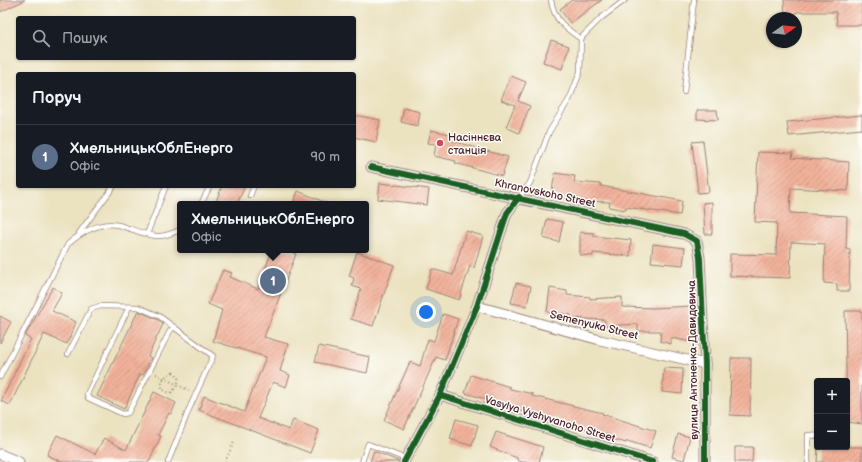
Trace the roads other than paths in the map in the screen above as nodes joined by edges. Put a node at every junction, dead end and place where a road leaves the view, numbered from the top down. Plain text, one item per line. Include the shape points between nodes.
1 (551, 0) edge
2 (625, 0) edge
3 (694, 0) edge
4 (581, 39) junction
5 (684, 92) dead end
6 (371, 167) dead end
7 (113, 188) edge
8 (165, 188) edge
9 (209, 188) edge
10 (253, 188) edge
11 (250, 196) dead end
12 (518, 197) junction
13 (202, 201) edge
14 (177, 231) edge
15 (146, 234) junction
16 (77, 236) junction
17 (700, 258) joint
18 (477, 306) junction
19 (129, 307) junction
20 (174, 327) junction
21 (68, 354) dead end
22 (705, 364) junction
23 (0, 377) edge
24 (440, 395) junction
25 (814, 436) edge
26 (0, 454) edge
27 (405, 460) edge
28 (19, 462) edge
29 (168, 462) edge
30 (362, 462) edge
31 (653, 462) edge
32 (705, 462) edge
33 (808, 462) edge

1 - 4 lane via 554,14 568,30
2 - 4 lane via 601,18
3 - 5 lane
4 - 12 lane via 578,78 570,98 549,132 530,183
6 - 12 street, Khranovskoho Street
7 - 16 lane
8 - 15 lane
9 - 13 lane
10 - 11 lane
12 - 17 street, Khranovskoho Street via 684,234 696,241
12 - 18 street via 507,213
14 - 15 lane via 157,236
15 - 16 lane via 118,225 105,224 88,229
16 - 23 lane via 68,244
17 - 22 street, вулиця Антоненка-Давидовича
18 - 22 street, Semenyuka Street via 600,340
18 - 24 street
19 - 20 lane via 138,307 159,316
19 - 20 lane via 87,394 88,398 123,414 128,413
19 - 21 lane via 100,306 91,310
20 - 29 lane via 213,356
22 - 32 street, вулиця Антоненка-Давидовича
24 - 27 street
24 - 31 street, Vasylya Vyshyvanoho Street
25 - 33 lane via 808,435
26 - 28 street
27 - 30 lane via 368,444

